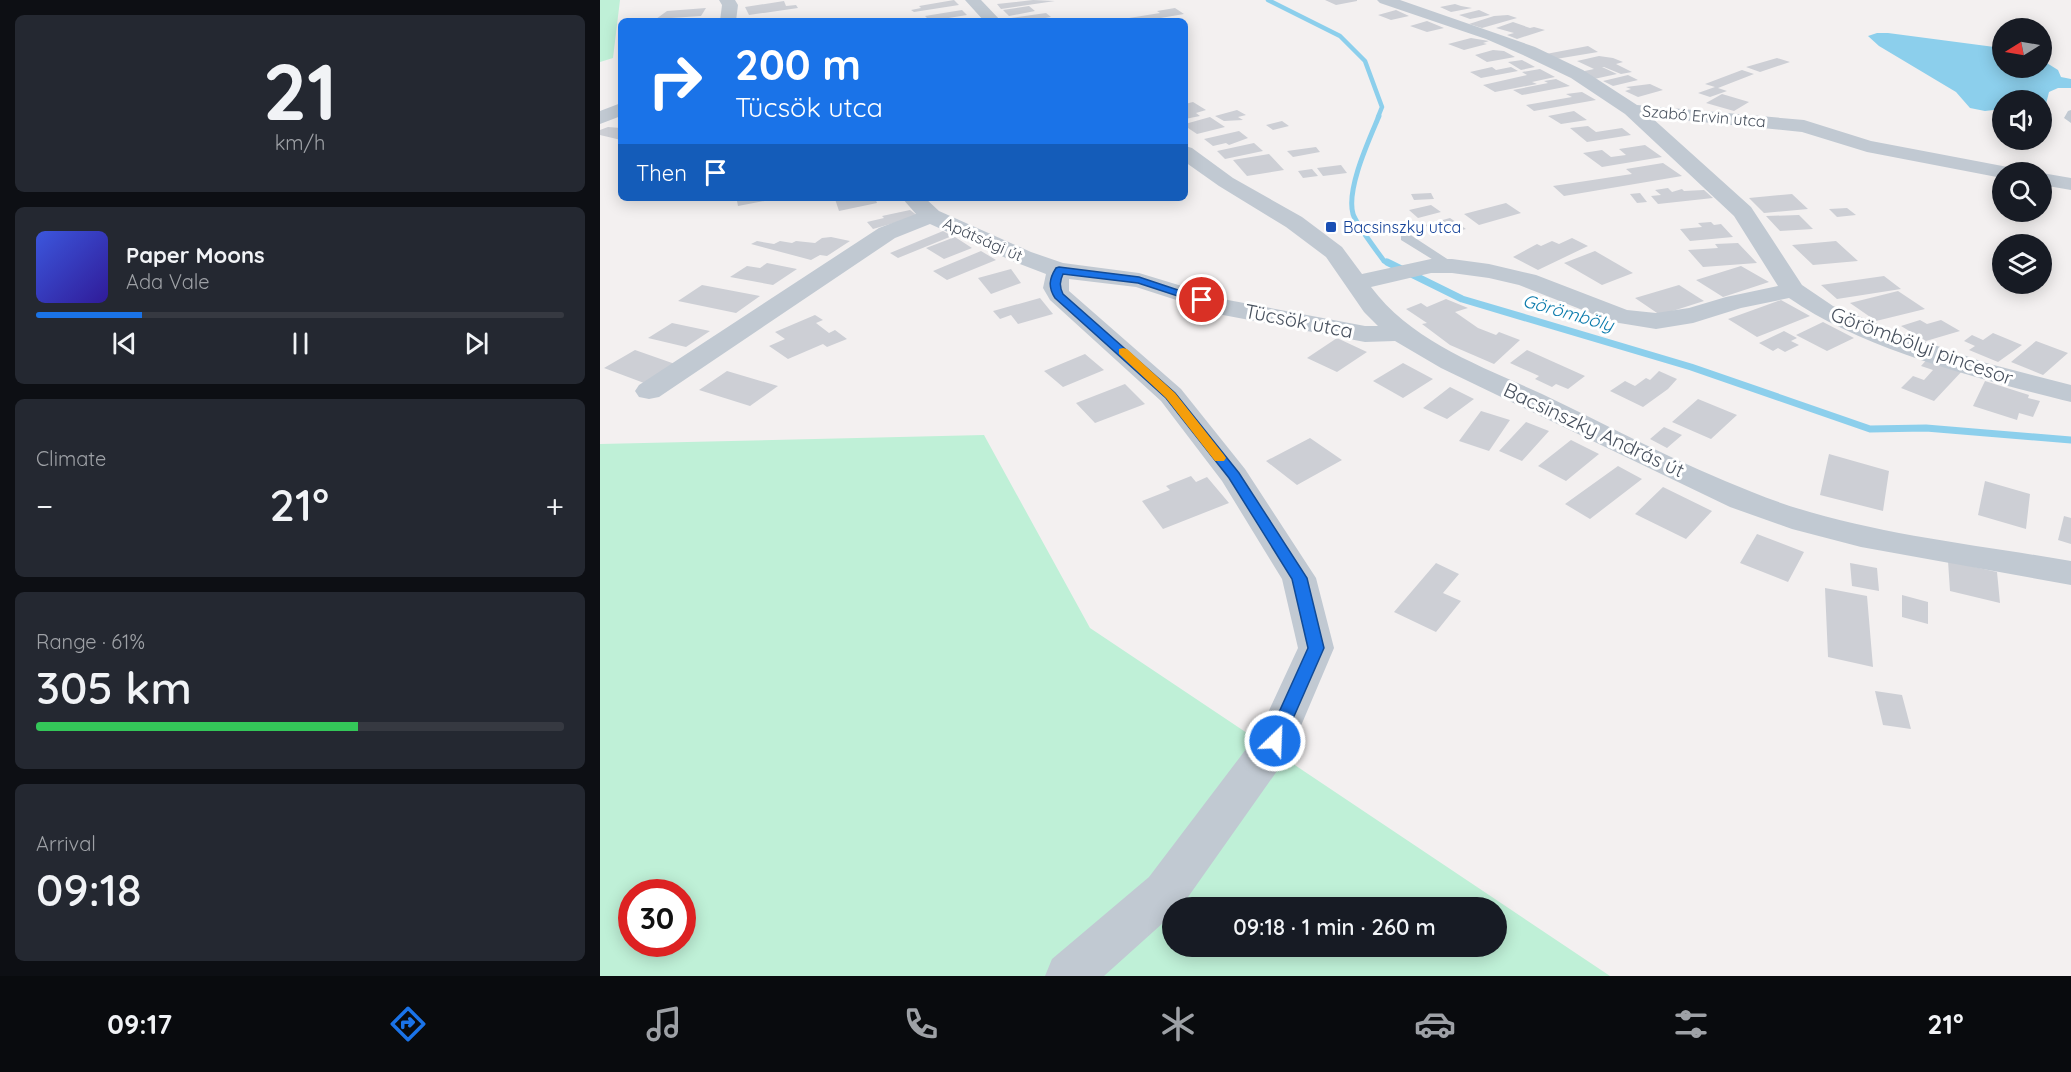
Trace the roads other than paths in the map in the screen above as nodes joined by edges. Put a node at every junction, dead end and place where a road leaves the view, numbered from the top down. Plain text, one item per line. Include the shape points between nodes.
1 (727, 0) edge
2 (974, 0) edge
3 (1385, 0) edge
4 (728, 18) edge
5 (990, 18) edge
6 (618, 110) edge
7 (1632, 110) junction
8 (2071, 113) edge
9 (600, 118) edge
10 (2071, 120) edge
11 (1188, 154) edge
12 (1992, 169) edge
13 (2052, 181) edge
14 (2071, 184) edge
15 (916, 201) edge
16 (931, 216) junction
17 (1405, 237) dead end
18 (1441, 266) junction
19 (1059, 270) junction
20 (1355, 283) junction
21 (1793, 290) junction
22 (1400, 333) junction
23 (649, 391) dead end
24 (2071, 394) edge
25 (2071, 573) edge
26 (1069, 976) edge

1 - 4 street
2 - 5 street
3 - 7 street, Szabó Ervin utca via 1529,51 1577,74
6 - 9 street
7 - 12 street, Szabó Ervin utca via 1804,126 1867,146
7 - 21 street via 1743,212
8 - 10 lane
11 - 20 street, Bacsinszky András út via 1334,252
13 - 14 street
15 - 16 street, Apátsági út
16 - 19 street, Apátsági út
16 - 23 street via 887,232
17 - 18 lane
18 - 20 street
18 - 21 street via 1527,280 1622,316 1656,321
19 - 22 street, Tücsök utca via 1139,280 1223,307 1354,332
19 - 26 street via 1055,288 1059,296 1171,395 1234,476 1299,578 1316,648 1275,741 1165,892
20 - 22 street, Bacsinszky András út
21 - 24 street, Görömbölyi pincesor via 1824,311 1894,340 1976,369
22 - 25 street, Bacsinszky András út via 1451,362 1741,500 1861,536

